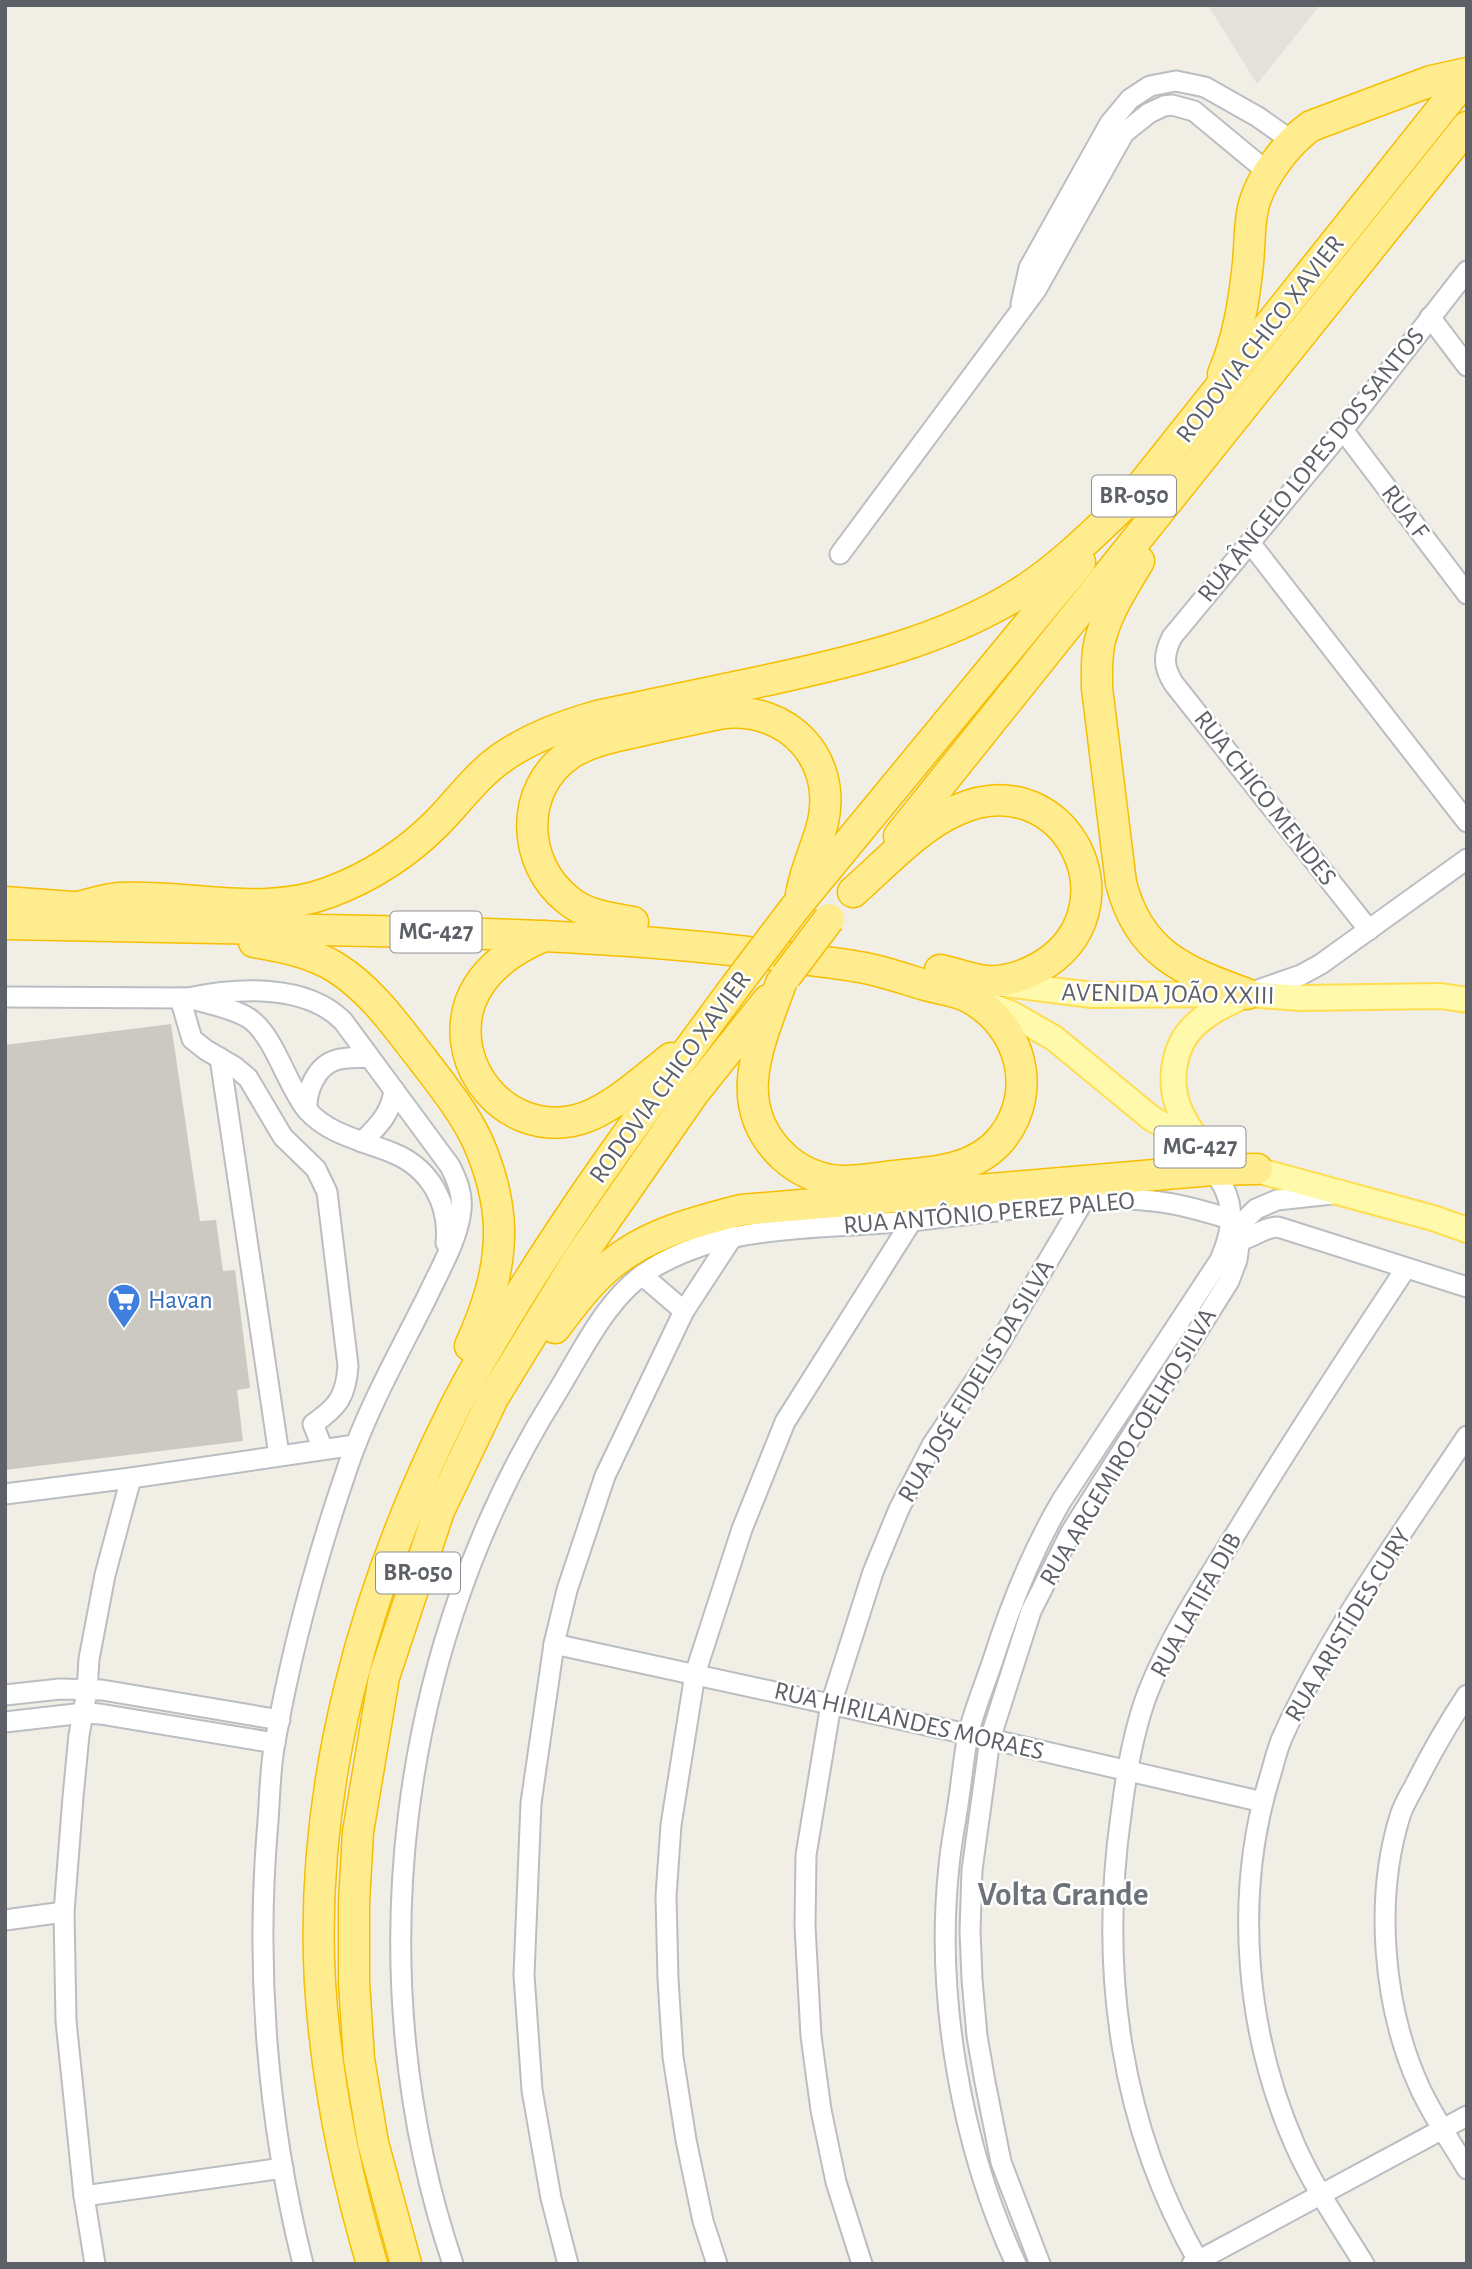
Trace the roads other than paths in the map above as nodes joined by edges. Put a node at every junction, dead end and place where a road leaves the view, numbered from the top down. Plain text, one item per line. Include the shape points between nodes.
1 (1467, 75) edge
2 (1164, 83) junction
3 (1164, 106) junction
4 (1467, 127) edge
5 (1467, 134) edge
6 (1293, 141) junction
7 (1270, 174) junction
8 (1401, 211) junction
9 (1467, 271) edge
10 (1018, 315) junction
11 (1430, 317) junction
12 (1467, 366) edge
13 (1212, 400) junction
14 (1343, 430) junction
15 (1180, 486) junction
16 (1139, 490) junction
17 (1251, 544) junction
18 (840, 554) dead end
19 (1467, 594) edge
20 (1165, 664) joint
21 (1467, 822) edge
22 (1467, 859) edge
23 (853, 892) junction
24 (5, 902) edge
25 (797, 905) junction
26 (78, 907) junction
27 (633, 922) junction
28 (5, 925) edge
29 (175, 926) junction
30 (1369, 930) junction
31 (547, 934) junction
32 (869, 961) junction
33 (784, 980) junction
34 (977, 989) junction
35 (1247, 994) junction
36 (5, 997) edge
37 (184, 998) junction
38 (1467, 1000) edge
39 (698, 1038) junction
40 (369, 1057) junction
41 (220, 1058) junction
42 (394, 1090) junction
43 (307, 1110) junction
44 (362, 1142) junction
45 (1207, 1159) junction
46 (1257, 1170) joint
47 (1337, 1193) junction
48 (1084, 1200) junction
49 (1467, 1212) edge
50 (1433, 1218) junction
51 (911, 1222) junction
52 (1467, 1230) edge
53 (1235, 1231) junction
54 (733, 1236) junction
55 (444, 1262) junction
56 (1406, 1268) junction
57 (642, 1275) junction
58 (1467, 1287) edge
59 (684, 1311) junction
60 (1467, 1436) edge
61 (355, 1445) junction
62 (323, 1449) junction
63 (279, 1455) junction
64 (424, 1471) junction
65 (131, 1479) junction
66 (5, 1494) edge
67 (439, 1511) junction
68 (554, 1644) junction
69 (695, 1674) junction
70 (87, 1691) junction
71 (5, 1695) edge
72 (1467, 1695) edge
73 (831, 1704) junction
74 (84, 1713) junction
75 (280, 1720) junction
76 (5, 1722) edge
77 (968, 1735) junction
78 (990, 1739) junction
79 (275, 1743) junction
80 (1127, 1770) junction
81 (1263, 1802) junction
82 (64, 1912) junction
83 (5, 1920) edge
84 (1467, 2116) edge
85 (1443, 2129) junction
86 (283, 2168) junction
87 (1467, 2169) edge
88 (1321, 2194) junction
89 (84, 2196) junction
90 (1197, 2263) edge
91 (95, 2264) edge
92 (303, 2264) edge
93 (372, 2264) edge
94 (406, 2264) edge
95 (453, 2264) edge
96 (568, 2264) edge
97 (717, 2264) edge
98 (862, 2264) edge
99 (1016, 2264) edge
100 (1040, 2264) edge
101 (1364, 2264) edge

1 - 6 highway via 1431,81 1311,126
1 - 13 highway, RODOVIA CHICO XAVIER / BR-050
2 - 3 street
2 - 6 street via 1205,87
2 - 10 street via 1130,99 1110,123 1029,268
3 - 7 street via 1194,111
3 - 10 street via 1124,133 1053,264
4 - 8 highway, RODOVIA CHICO XAVIER / BR-050
5 - 8 highway
6 - 7 highway
7 - 13 highway via 1254,203 1245,294 1234,347
8 - 15 highway, RODOVIA CHICO XAVIER / BR-050
9 - 11 street, RUA ÂNGELO LOPES DOS SANTOS
10 - 18 street
11 - 12 street
11 - 14 street, RUA ÂNGELO LOPES DOS SANTOS
13 - 16 highway, RODOVIA CHICO XAVIER / BR-050
14 - 17 street, RUA ÂNGELO LOPES DOS SANTOS
14 - 19 street, RUA F
15 - 23 highway, RODOVIA CHICO XAVIER / BR-050
15 - 35 highway via 1100,638 1097,688 1121,883 1134,919 1159,950 1195,975
16 - 25 highway, RODOVIA CHICO XAVIER / BR-050
16 - 26 highway via 1082,544 1019,593 948,630 831,666 597,716 528,743 499,759 410,848 379,869 329,892 280,904 139,898
17 - 20 street, RUA ÂNGELO LOPES DOS SANTOS via 1172,637
17 - 21 street
20 - 30 street, RUA CHICO MENDES via 1174,684
22 - 30 street
23 - 33 highway, RODOVIA CHICO XAVIER / BR-050, bridge
23 - 34 highway via 920,834 957,810 1010,801 1043,811 1069,834 1078,849 1086,878 1084,908 1066,945 1047,963
24 - 26 highway, MG-427
25 - 27 highway via 823,822 826,790 821,770 802,739 789,728 741,711 586,745 547,776 532,817 532,843 545,874 568,901 582,909
25 - 39 highway, RODOVIA CHICO XAVIER / BR-050, bridge
26 - 27 highway, MG-427 via 177,914
27 - 32 highway, MG-427 via 729,932
28 - 29 highway, MG-427
29 - 31 highway, MG-427
29 - 64 highway via 293,949 337,968 380,1005 456,1105 476,1139 495,1199 498,1257 486,1311 454,1381
30 - 35 street via 1301,975
31 - 32 highway, MG-427
31 - 39 highway via 489,972 471,1002 466,1022 466,1043 479,1079 508,1110 549,1123 573,1121 598,1111
32 - 34 highway, MG-427
33 - 34 highway via 756,1056 751,1091 758,1123 790,1163 839,1181 953,1169 986,1154 1008,1130 1021,1098 1020,1062 1008,1031
33 - 67 highway, RODOVIA CHICO XAVIER / BR-050 via 692,1094 579,1258 493,1398
34 - 35 main road, AVENIDA JOÃO XXIII / MG-427 via 1092,995
34 - 45 main road, AVENIDA JOÃO XXIII / MG-427 via 1054,1038
35 - 38 main road, AVENIDA JOÃO XXIII / MG-427
35 - 45 main road, MG-427 via 1197,1023 1176,1054 1176,1097
36 - 37 street
37 - 40 street via 263,992 310,999 334,1012
37 - 41 street via 192,1039
37 - 43 street via 240,1014 256,1025
39 - 64 highway, RODOVIA CHICO XAVIER / BR-050 via 547,1252 486,1352
40 - 42 street
40 - 43 street via 340,1059 324,1066 309,1092
41 - 62 street via 248,1078 283,1137 316,1169 327,1192 348,1366 347,1381 333,1411 313,1424
41 - 63 street
42 - 44 street via 385,1118
42 - 55 street via 457,1180 461,1210
43 - 44 street via 327,1126
44 - 55 street via 405,1158 436,1188 447,1230
45 - 46 highway
45 - 53 street, RUA ARGEMIRO COELHO SILVA via 1226,1192
45 - 67 highway via 741,1210 658,1236 618,1259 583,1291 501,1404
46 - 47 main road, MG-427
47 - 50 main road, MG-427
47 - 53 street, RUA ARGEMIRO COELHO SILVA via 1277,1200 1256,1209
48 - 51 street, RUA ANTÔNIO PEREZ PALEO
48 - 53 street, RUA ANTÔNIO PEREZ PALEO via 1155,1201
48 - 73 street, RUA JOSÉ FIDELIS DA SILVA via 993,1353 932,1444 899,1509 873,1572
49 - 50 main road, MG-427
50 - 52 main road, MG-427
51 - 54 street, RUA ANTÔNIO PEREZ PALEO
51 - 69 street via 785,1422 742,1529
53 - 56 street via 1278,1227
53 - 77 street, RUA ARGEMIRO COELHO SILVA via 1040,1536 1014,1596
53 - 78 street, RUA ARGEMIRO COELHO SILVA via 1237,1260 1229,1281 1071,1532 1031,1611
54 - 57 street, RUA ANTÔNIO PEREZ PALEO via 678,1254
54 - 59 street
55 - 61 street
56 - 58 street
56 - 80 street, RUA LATIFA DIB via 1295,1436 1173,1635 1147,1695
57 - 59 street
57 - 95 street, RUA ANTÔNIO PEREZ PALEO via 605,1315 539,1421 496,1502 449,1621 418,1751 402,1887 406,2053 422,2150
59 - 68 street via 605,1476
60 - 81 street, RUA ARISTÍDES CURY via 1310,1682 1281,1740
61 - 62 street
61 - 75 street via 316,1560
62 - 63 street
63 - 65 street
64 - 93 highway, RODOVIA CHICO XAVIER / BR-050 via 381,1578 356,1665 325,1828 320,1983 342,2144
65 - 66 street
65 - 70 street via 105,1575
67 - 94 highway, RODOVIA CHICO XAVIER / BR-050 via 384,1677 358,1832 354,1902 359,2059 373,2143
68 - 69 street, RUA HIRILANDES MORAES
68 - 96 street via 531,1803 524,1975 532,2090
69 - 73 street, RUA HIRILANDES MORAES
69 - 97 street via 671,1825 666,1896 668,1979 685,2140
70 - 71 street
70 - 74 street
70 - 75 street
72 - 85 street via 1433,1748 1400,1815 1385,1928 1391,2002 1420,2088
73 - 77 street, RUA HIRILANDES MORAES
73 - 98 street, RUA JOSÉ FIDELIS DA SILVA via 806,1855 811,2036 834,2170
74 - 76 street
74 - 79 street
74 - 82 street
75 - 79 street
77 - 78 street, RUA HIRILANDES MORAES
77 - 99 street, RUA ARGEMIRO COELHO SILVA via 949,1867 947,1980 959,2080 972,2137 995,2215
78 - 80 street, RUA HIRILANDES MORAES
78 - 100 street, RUA ARGEMIRO COELHO SILVA via 972,1870 970,1931 977,2036 1001,2162
79 - 86 street via 265,1855 263,1952 271,2084
80 - 81 street, RUA HIRILANDES MORAES
80 - 90 street, RUA LATIFA DIB via 1113,1884 1111,1945 1117,2016 1145,2145
81 - 88 street, RUA ARISTÍDES CURY via 1250,1896 1253,1996 1276,2094 1295,2146
82 - 83 street
82 - 89 street via 66,2021
84 - 85 street
85 - 87 street
85 - 88 street
86 - 89 street
86 - 92 street
88 - 90 street
88 - 101 street, RUA ARISTÍDES CURY
89 - 91 street

